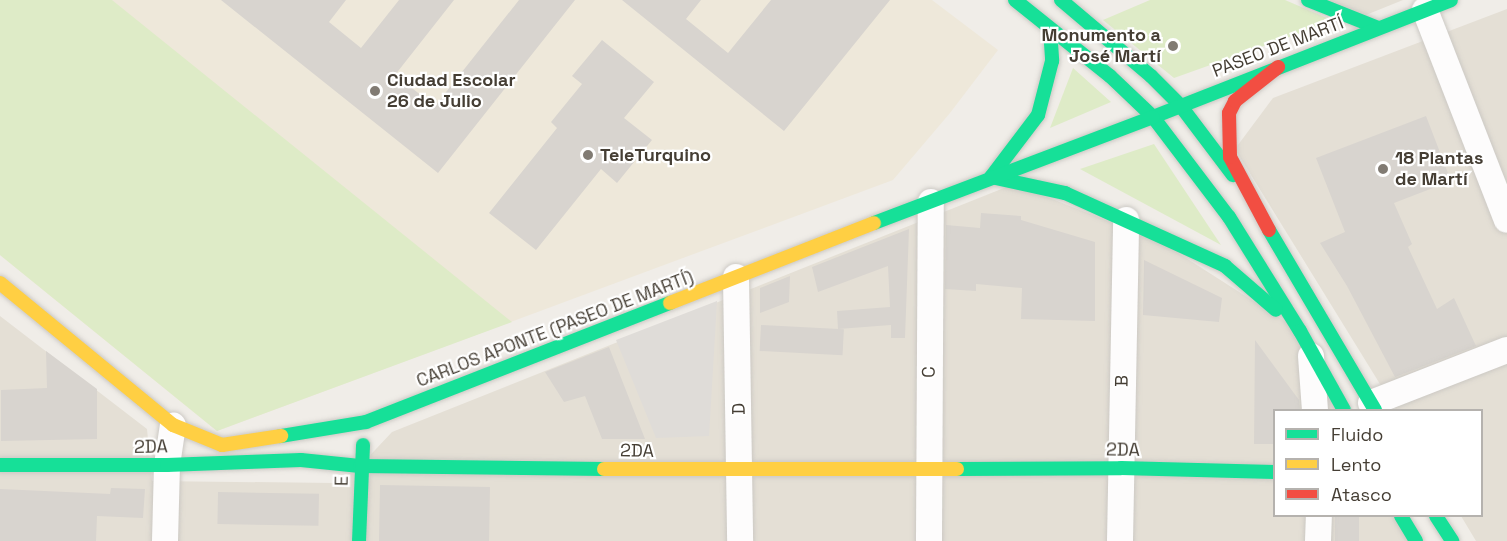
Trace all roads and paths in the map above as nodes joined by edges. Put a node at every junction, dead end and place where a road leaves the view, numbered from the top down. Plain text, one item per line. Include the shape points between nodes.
1 (1015, 0) edge
2 (1061, 0) edge
3 (1308, 0) edge
4 (1451, 0) edge
5 (1090, 4) dead end
6 (1425, 9) junction
7 (1073, 10) junction
8 (1377, 28) junction
9 (1050, 29) junction
10 (1278, 67) junction
11 (1180, 105) junction
12 (1153, 117) junction
13 (990, 177) junction
14 (1247, 193) junction
15 (931, 202) junction
16 (1126, 220) junction
17 (1507, 220) edge
18 (736, 277) junction
19 (0, 283) edge
20 (1305, 340) junction
21 (1507, 350) edge
22 (1373, 407) edge
23 (1315, 409) edge
24 (1343, 409) edge
25 (366, 422) junction
26 (173, 425) junction
27 (301, 460) junction
28 (0, 465) edge
29 (167, 465) junction
30 (360, 466) junction
31 (1121, 468) junction
32 (928, 469) junction
33 (740, 470) junction
34 (1273, 472) edge
35 (1319, 517) edge
36 (1402, 517) edge
37 (1437, 517) edge
38 (165, 541) edge
39 (359, 541) edge
40 (740, 541) edge
41 (929, 541) edge
42 (1120, 541) edge
43 (1318, 541) edge
44 (1416, 541) edge
45 (1452, 541) edge

1 - 9 main road
2 - 7 main road
3 - 8 main road
4 - 6 main road, PASEO DE MARTÍ
5 - 7 main road
6 - 8 main road, PASEO DE MARTÍ
6 - 17 street
7 - 11 main road
8 - 10 main road, PASEO DE MARTÍ
9 - 12 main road via 1110,76
9 - 13 main road via 1052,61 1038,115
10 - 11 main road, PASEO DE MARTÍ
10 - 14 main road via 1235,101 1229,113 1230,157
11 - 12 main road, PASEO DE MARTÍ
11 - 14 main road
12 - 13 main road, CARLOS APONTE (PASEO DE MARTÍ)
12 - 20 main road via 1229,217
13 - 15 main road, CARLOS APONTE (PASEO DE MARTÍ)
13 - 16 main road via 1065,193
14 - 22 main road
15 - 18 main road, CARLOS APONTE (PASEO DE MARTÍ)
15 - 32 street, C
16 - 20 main road via 1225,266
16 - 31 street, B
18 - 25 main road, CARLOS APONTE (PASEO DE MARTÍ)
18 - 33 street, D
19 - 26 main road, CARLOS APONTE (PASEO DE MARTÍ)
20 - 23 street
20 - 24 main road
21 - 22 street
25 - 26 main road, CARLOS APONTE (PASEO DE MARTÍ) via 222,445
25 - 27 main road
25 - 30 main road, E
26 - 29 street
27 - 29 main road, 2DA
27 - 30 main road, 2DA
28 - 29 main road, 2DA
29 - 38 street
30 - 33 main road, 2DA
30 - 39 main road, E
31 - 32 main road, 2DA
31 - 34 main road, 2DA
31 - 42 street, B
32 - 33 main road, 2DA
32 - 41 street, C
33 - 40 street, D
35 - 43 street
36 - 44 main road
37 - 45 main road

